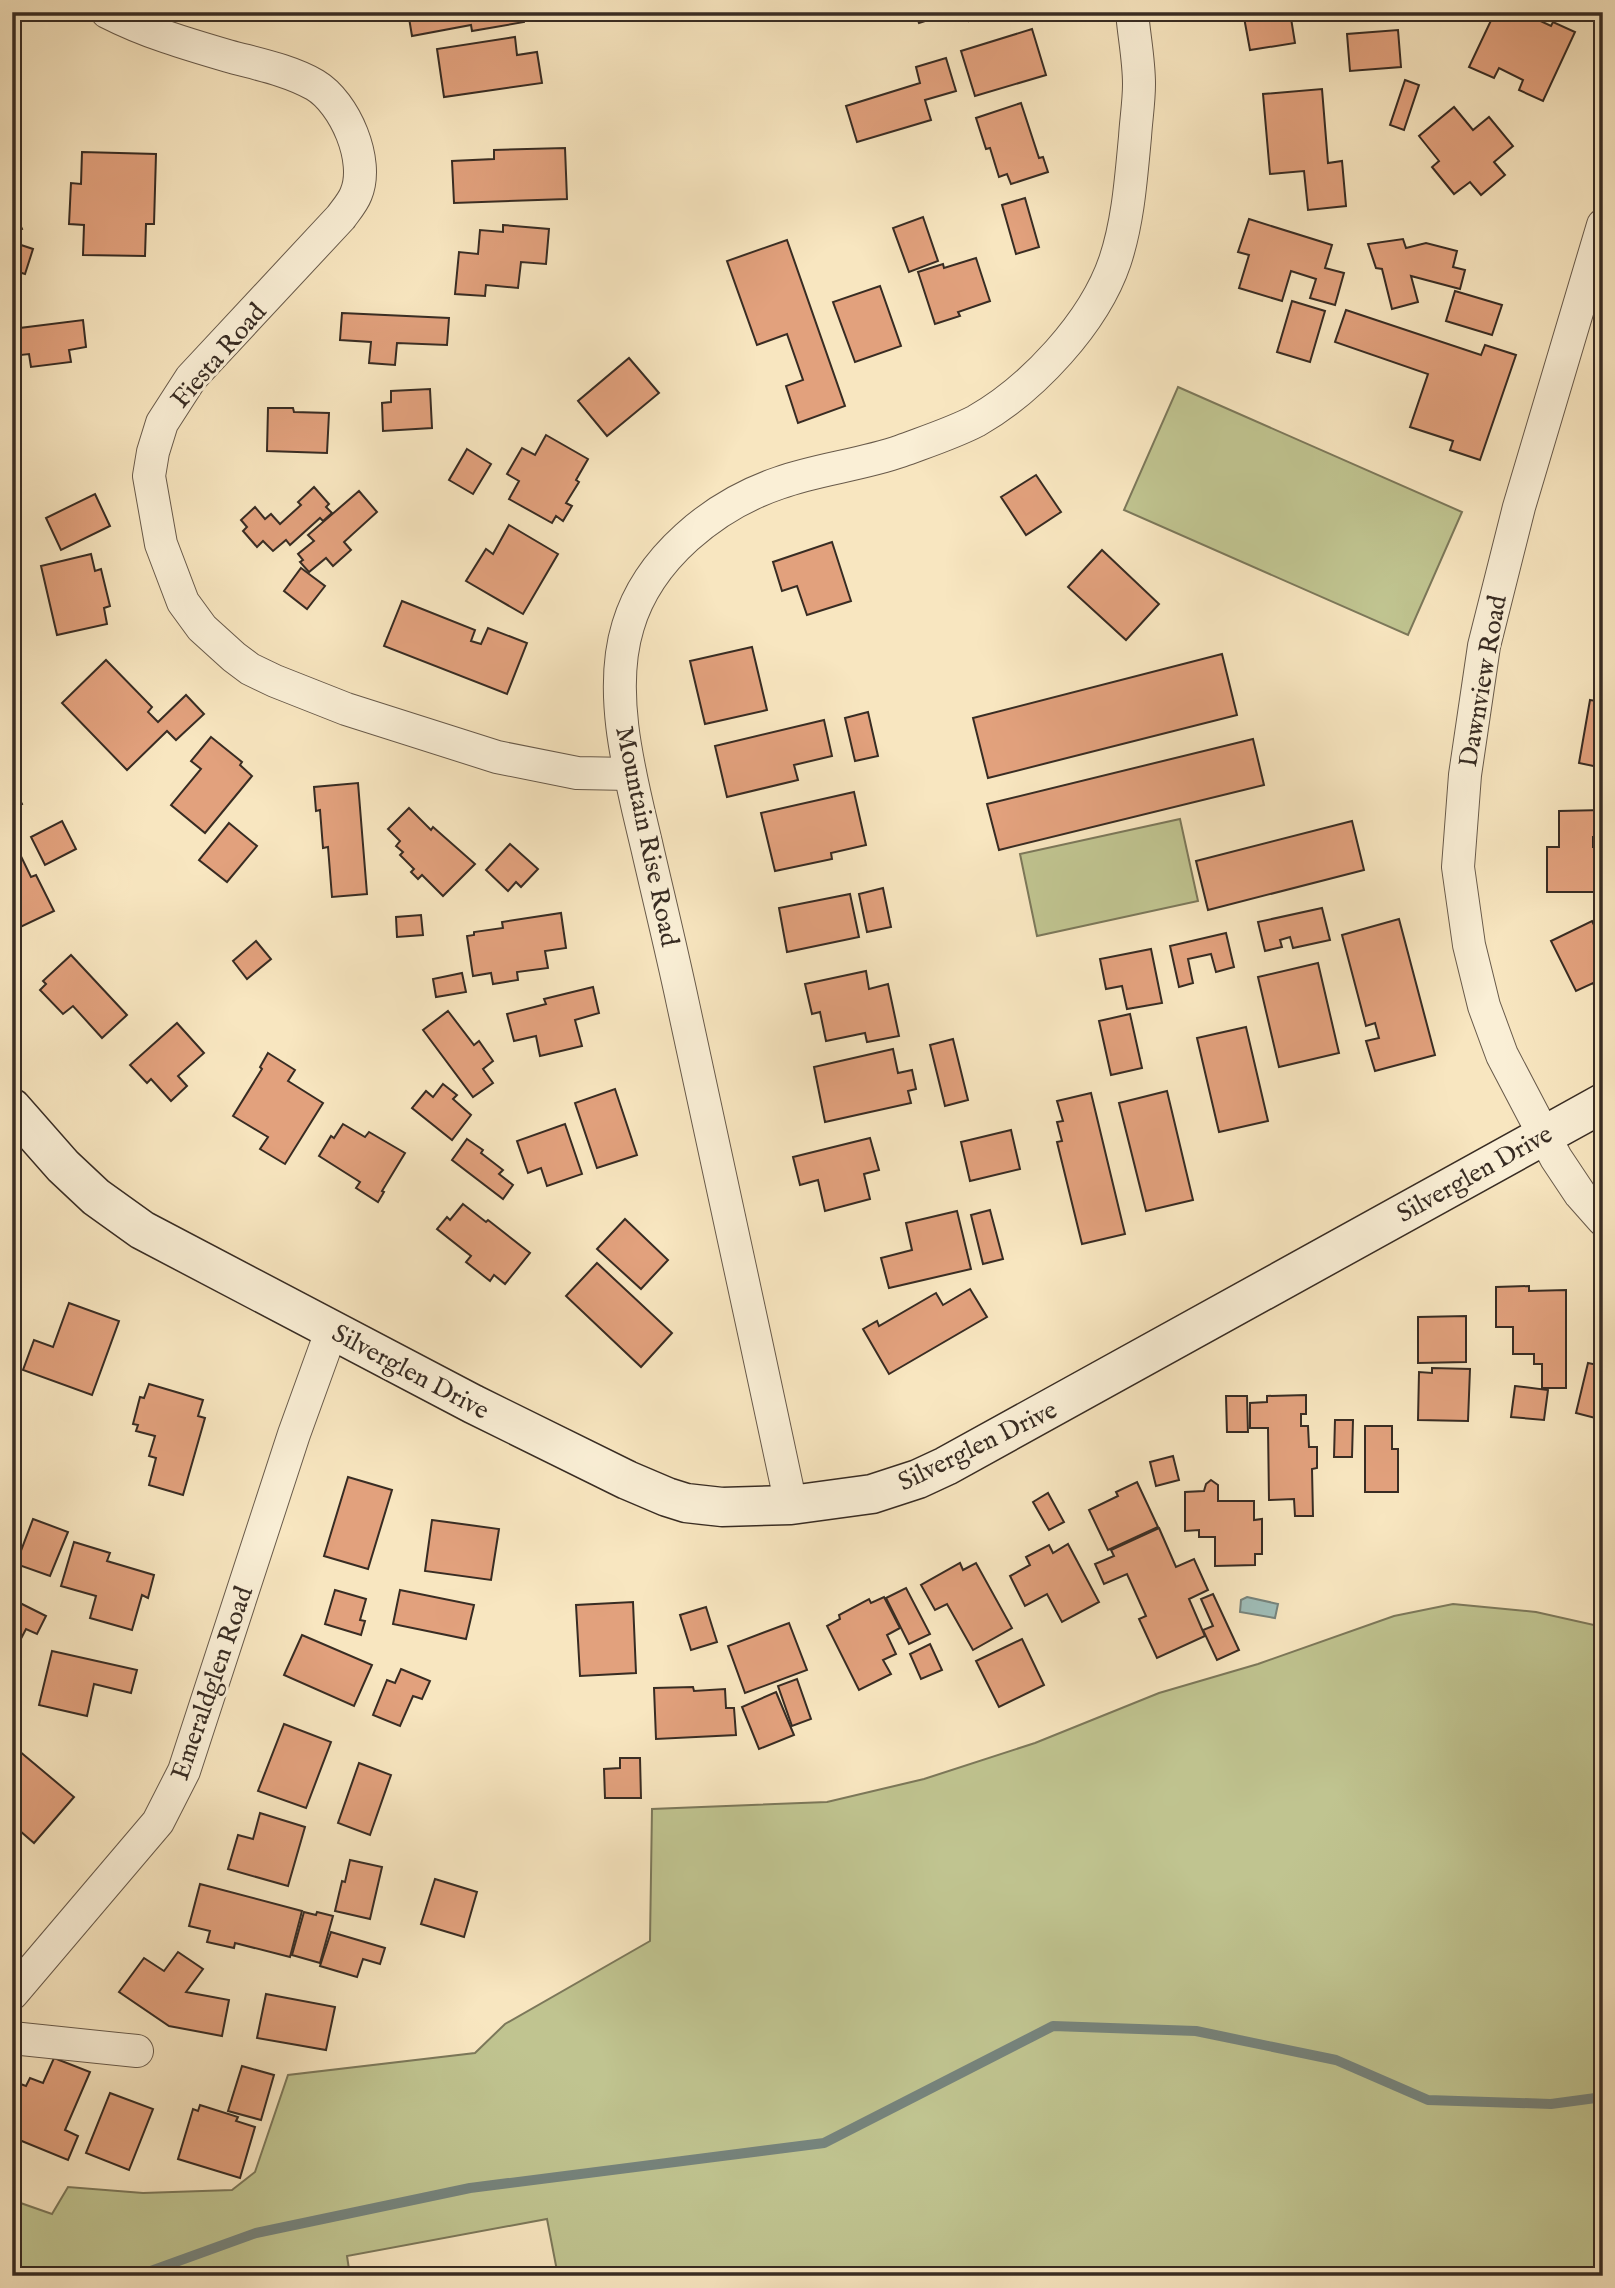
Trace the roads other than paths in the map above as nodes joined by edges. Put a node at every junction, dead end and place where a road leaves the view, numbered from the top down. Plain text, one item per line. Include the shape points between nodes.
1 (107, 12) edge
2 (1132, 12) edge
3 (1603, 225) edge
4 (629, 774) junction
5 (1603, 1103) edge
6 (12, 1108) edge
7 (1542, 1135) junction
8 (1603, 1220) edge
9 (332, 1329) junction
10 (791, 1505) junction
11 (12, 1994) edge
12 (12, 2038) edge
13 (137, 2051) dead end

1 - 4 street, Fiesta Road via 136,28 277,69 317,86 346,121 359,149 356,194 341,217 191,378 162,423 149,477 161,544 183,601 202,628 250,669 346,709 497,757 577,773
2 - 4 street, Mountain Rise Road via 1139,82 1130,186 1115,262 1090,312 1030,382 975,421 897,452 780,482 744,497 721,509 673,550 635,604 626,629 620,662
3 - 7 street, Dawnview Road via 1519,507 1484,646 1465,775 1458,867 1469,945 1484,1006 1502,1055
4 - 10 street, Mountain Rise Road
5 - 7 street, Silverglen Drive
6 - 9 street, Silverglen Drive via 96,1197 142,1230
7 - 8 street, Dawnview Road via 1580,1194
7 - 10 street, Silverglen Drive via 946,1466 872,1494
9 - 10 street, Silverglen Drive via 473,1404 667,1497 722,1507
9 - 11 street, Emeraldglen Road via 184,1771 158,1822
12 - 13 street

